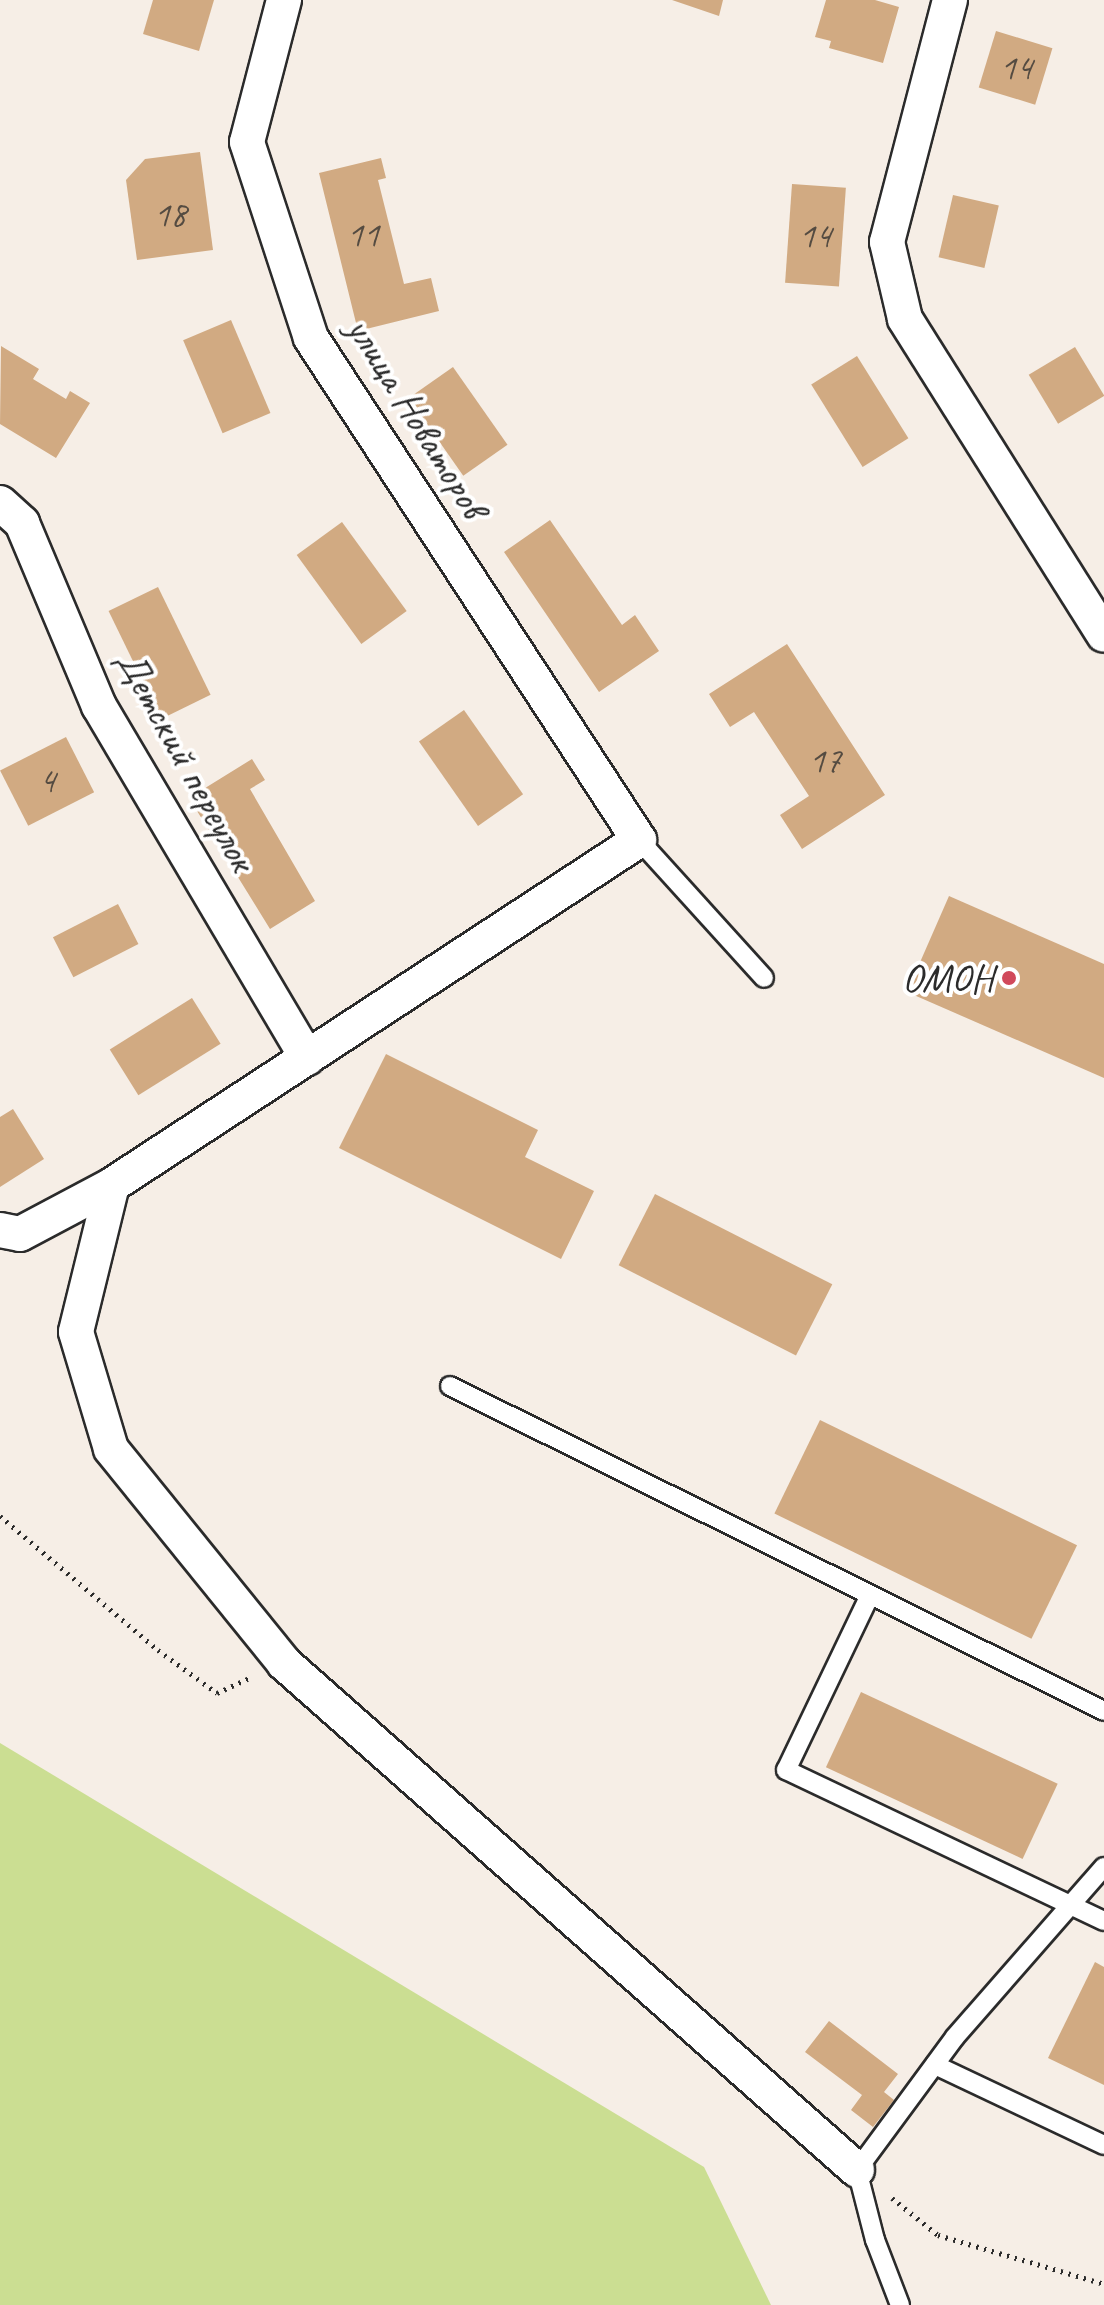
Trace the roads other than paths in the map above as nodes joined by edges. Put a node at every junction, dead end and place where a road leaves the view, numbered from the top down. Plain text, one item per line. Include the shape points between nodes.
1 (284, 0) edge
2 (950, 0) edge
3 (0, 503) edge
4 (1104, 635) edge
5 (639, 840) junction
6 (764, 978) dead end
7 (307, 1058) junction
8 (112, 1185) junction
9 (0, 1230) edge
10 (450, 1386) dead end
11 (870, 1595) junction
12 (1104, 1711) edge
13 (1104, 1867) edge
14 (1069, 1905) junction
15 (1104, 1921) edge
16 (935, 2065) junction
17 (1104, 2145) edge
18 (857, 2170) junction
19 (900, 2305) edge

1 - 5 street, улица Новаторов via 247,142 311,338
2 - 4 street via 887,242 890,258 905,319
3 - 7 street, Детский переулок via 22,523 99,706
5 - 6 lane
5 - 7 street
7 - 8 street
8 - 9 street via 20,1234
8 - 18 street via 76,1332 111,1449 284,1663
10 - 11 lane
11 - 12 lane
11 - 14 lane via 786,1770
13 - 14 lane
14 - 15 lane
14 - 16 lane
16 - 17 lane
16 - 18 lane
18 - 19 lane via 875,2240

